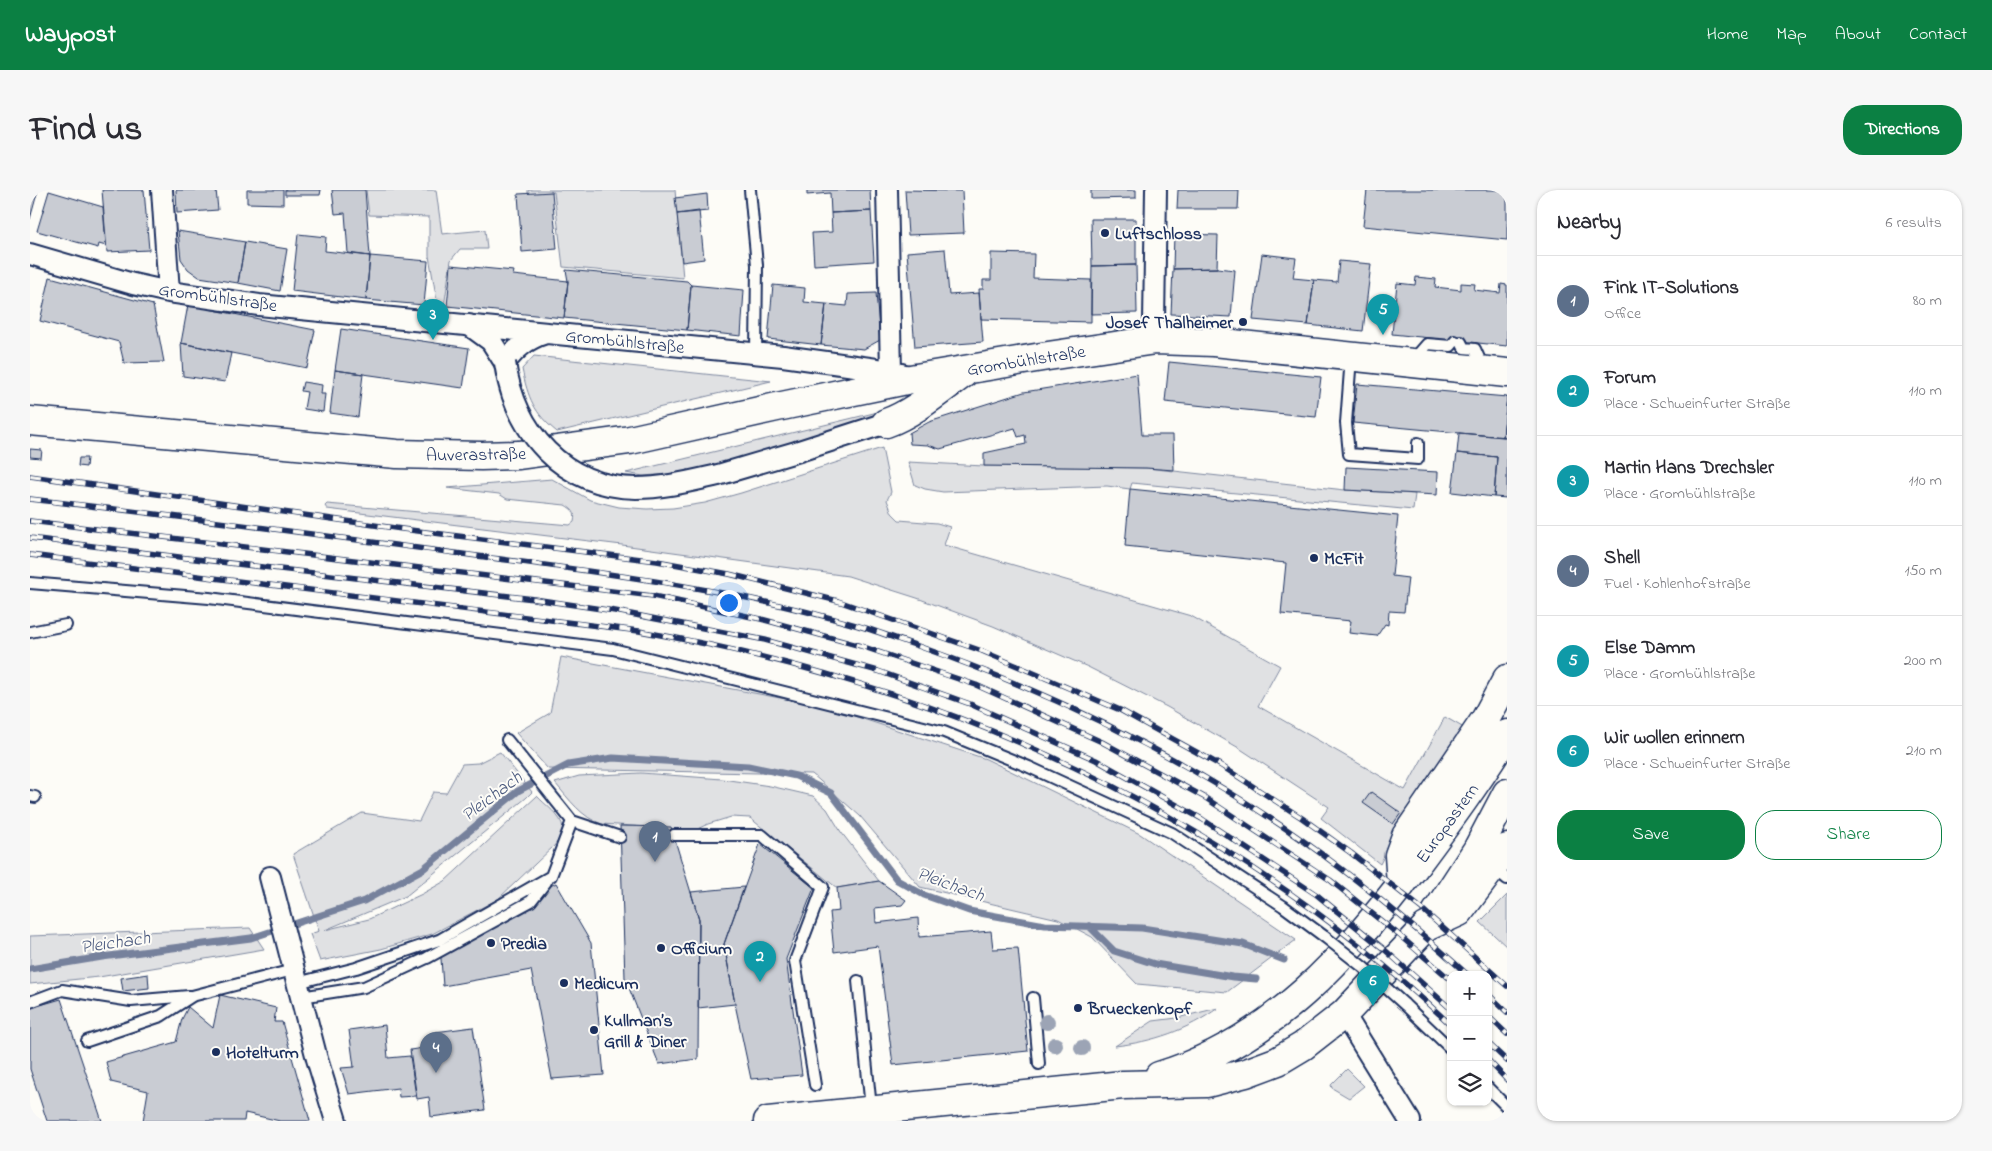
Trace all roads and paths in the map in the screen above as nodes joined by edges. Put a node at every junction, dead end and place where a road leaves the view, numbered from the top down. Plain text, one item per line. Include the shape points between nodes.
1 (162, 190) edge
2 (750, 190) edge
3 (887, 190) edge
4 (1156, 190) edge
5 (30, 254) edge
6 (169, 292) junction
7 (469, 325) junction
8 (547, 333) junction
9 (1155, 340) junction
10 (756, 354) junction
11 (1351, 356) junction
12 (1410, 362) junction
13 (505, 364) junction
14 (972, 368) junction
15 (1496, 372) edge
16 (904, 375) junction
17 (30, 421) edge
18 (886, 423) joint
19 (1418, 443) dead end
20 (30, 582) edge
21 (66, 625) dead end
22 (30, 632) edge
23 (1507, 679) edge
24 (1507, 734) edge
25 (507, 740) dead end
26 (1507, 793) edge
27 (572, 821) junction
28 (674, 836) dead end
29 (620, 837) dead end
30 (1496, 861) edge
31 (551, 876) junction
32 (270, 877) dead end
33 (1401, 885) junction
34 (858, 981) dead end
35 (297, 983) junction
36 (192, 996) junction
37 (1033, 998) dead end
38 (30, 1002) edge
39 (1344, 1014) junction
40 (87, 1042) dead end
41 (1447, 1045) edge
42 (1039, 1064) dead end
43 (1123, 1085) junction
44 (815, 1086) dead end
45 (1492, 1092) edge
46 (1507, 1107) edge
47 (871, 1109) junction
48 (336, 1121) edge
49 (768, 1121) edge
50 (1410, 1121) edge

1 - 6 street
2 - 10 lane via 757,265
3 - 16 street
4 - 9 street
5 - 6 street, Grombühlstraße
6 - 7 street, Grombühlstraße via 259,305
7 - 8 street, Grombühlstraße
7 - 13 street via 490,341
8 - 10 street, Grombühlstraße
8 - 13 street, Grombühlstraße via 534,337 512,352
9 - 11 main road, Grombühlstraße via 1214,342
9 - 14 main road, Grombühlstraße
10 - 16 street, Grombühlstraße
11 - 12 main road, Grombühlstraße
11 - 19 lane via 1346,423 1349,454 1418,459
12 - 15 main road, Grombühlstraße
12 - 15 lane via 1427,344 1451,346 1458,341 1464,348 1475,349
13 - 18 street, bridge via 522,420 547,451 578,474 615,486 654,487 718,475
14 - 16 main road, Grombühlstraße
14 - 18 main road
16 - 17 main road, Auverastraße via 630,440 519,455 397,454
20 - 41 lane, bridge via 209,598 613,649 944,732 1172,833 1325,937 1363,967
21 - 22 lane
23 - 33 main road via 1485,720 1406,836 1399,854
24 - 33 main road, Europastern via 1453,816
25 - 27 lane
26 - 30 main road, Europastern
27 - 29 lane
27 - 31 lane
28 - 44 lane via 762,834 823,887 796,961
30 - 39 main road, Europastern via 1448,897 1426,927
31 - 35 lane via 439,940 356,968
31 - 35 lane via 531,901 427,958 364,987
32 - 35 street
33 - 43 main road, Europastern via 1361,934 1311,986 1260,1028 1206,1059
34 - 47 lane
35 - 36 lane
35 - 48 street
36 - 38 lane via 131,1002 62,990
36 - 40 lane via 161,1016
37 - 42 lane
39 - 43 main road, Europastern via 1303,1046 1246,1074 1207,1083
39 - 50 street
43 - 47 main road
45 - 46 lane
47 - 49 main road

